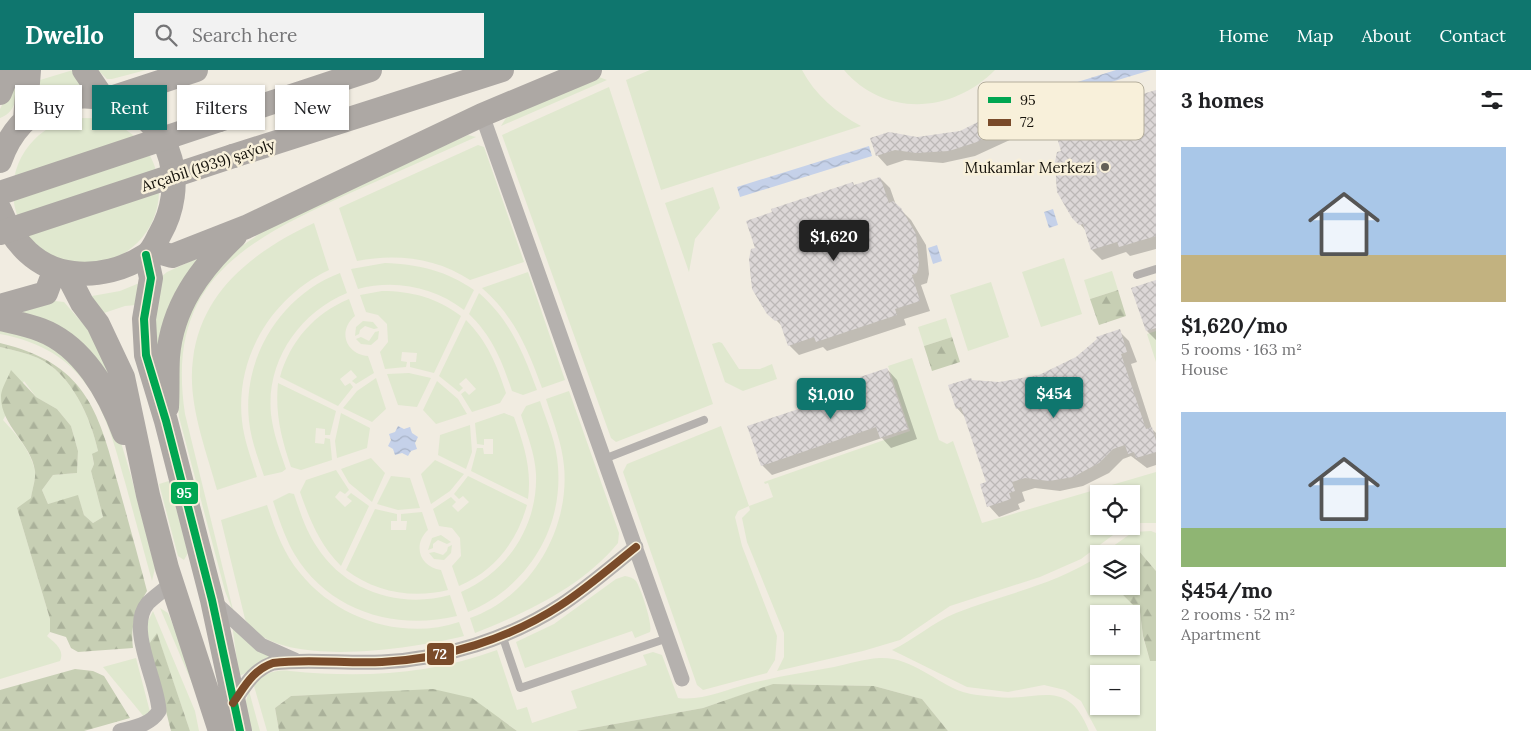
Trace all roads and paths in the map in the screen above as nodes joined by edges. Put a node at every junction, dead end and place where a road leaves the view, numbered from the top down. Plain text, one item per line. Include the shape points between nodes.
1 (9, 70) edge
2 (30, 70) edge
3 (84, 70) edge
4 (196, 70) edge
5 (370, 70) edge
6 (502, 70) edge
7 (590, 70) edge
8 (96, 85) edge
9 (148, 85) edge
10 (0, 93) edge
11 (92, 98) edge
12 (482, 115) junction
13 (14, 127) edge
14 (155, 130) edge
15 (0, 161) edge
16 (0, 193) edge
17 (0, 210) edge
18 (246, 227) junction
19 (0, 233) edge
20 (148, 253) junction
21 (1156, 269) edge
22 (60, 271) junction
23 (1137, 275) dead end
24 (0, 306) edge
25 (0, 318) edge
26 (704, 420) dead end
27 (166, 421) junction
28 (604, 459) junction
29 (148, 495) junction
30 (636, 547) junction
31 (172, 583) junction
32 (212, 600) junction
33 (502, 635) junction
34 (668, 638) junction
35 (298, 661) junction
36 (682, 679) dead end
37 (233, 703) junction
38 (120, 731) edge
39 (220, 731) edge
40 (240, 731) edge

1 - 10 main road
2 - 13 main road
3 - 8 main road
4 - 9 main road
5 - 16 main road, bridge
6 - 19 main road, Arçabil (1939) şaýoly, bridge
7 - 12 main road
11 - 13 main road via 70,97 46,105
12 - 18 main road
12 - 28 street
13 - 15 main road
14 - 20 main road via 171,156 174,200 168,221
17 - 22 main road via 7,228 20,246 36,259
18 - 20 main road via 172,256
18 - 27 main road via 214,256 197,276 185,298 171,338
20 - 22 main road via 108,271 88,274
20 - 27 main road via 151,278 144,319 146,355
21 - 23 lane
22 - 24 main road via 46,293
22 - 29 main road via 98,324 123,377
25 - 29 main road via 42,331 62,342 95,376 115,409
26 - 28 lane
27 - 32 main road
28 - 30 street
29 - 31 main road
30 - 33 street via 560,606
30 - 34 street
31 - 38 street via 147,604 140,623 140,637 158,711 154,719
31 - 39 main road
32 - 35 street via 261,645
32 - 37 main road
33 - 34 lane via 520,688
33 - 35 street via 419,659 340,663
34 - 36 street
35 - 37 street via 262,667 252,674
37 - 40 main road

